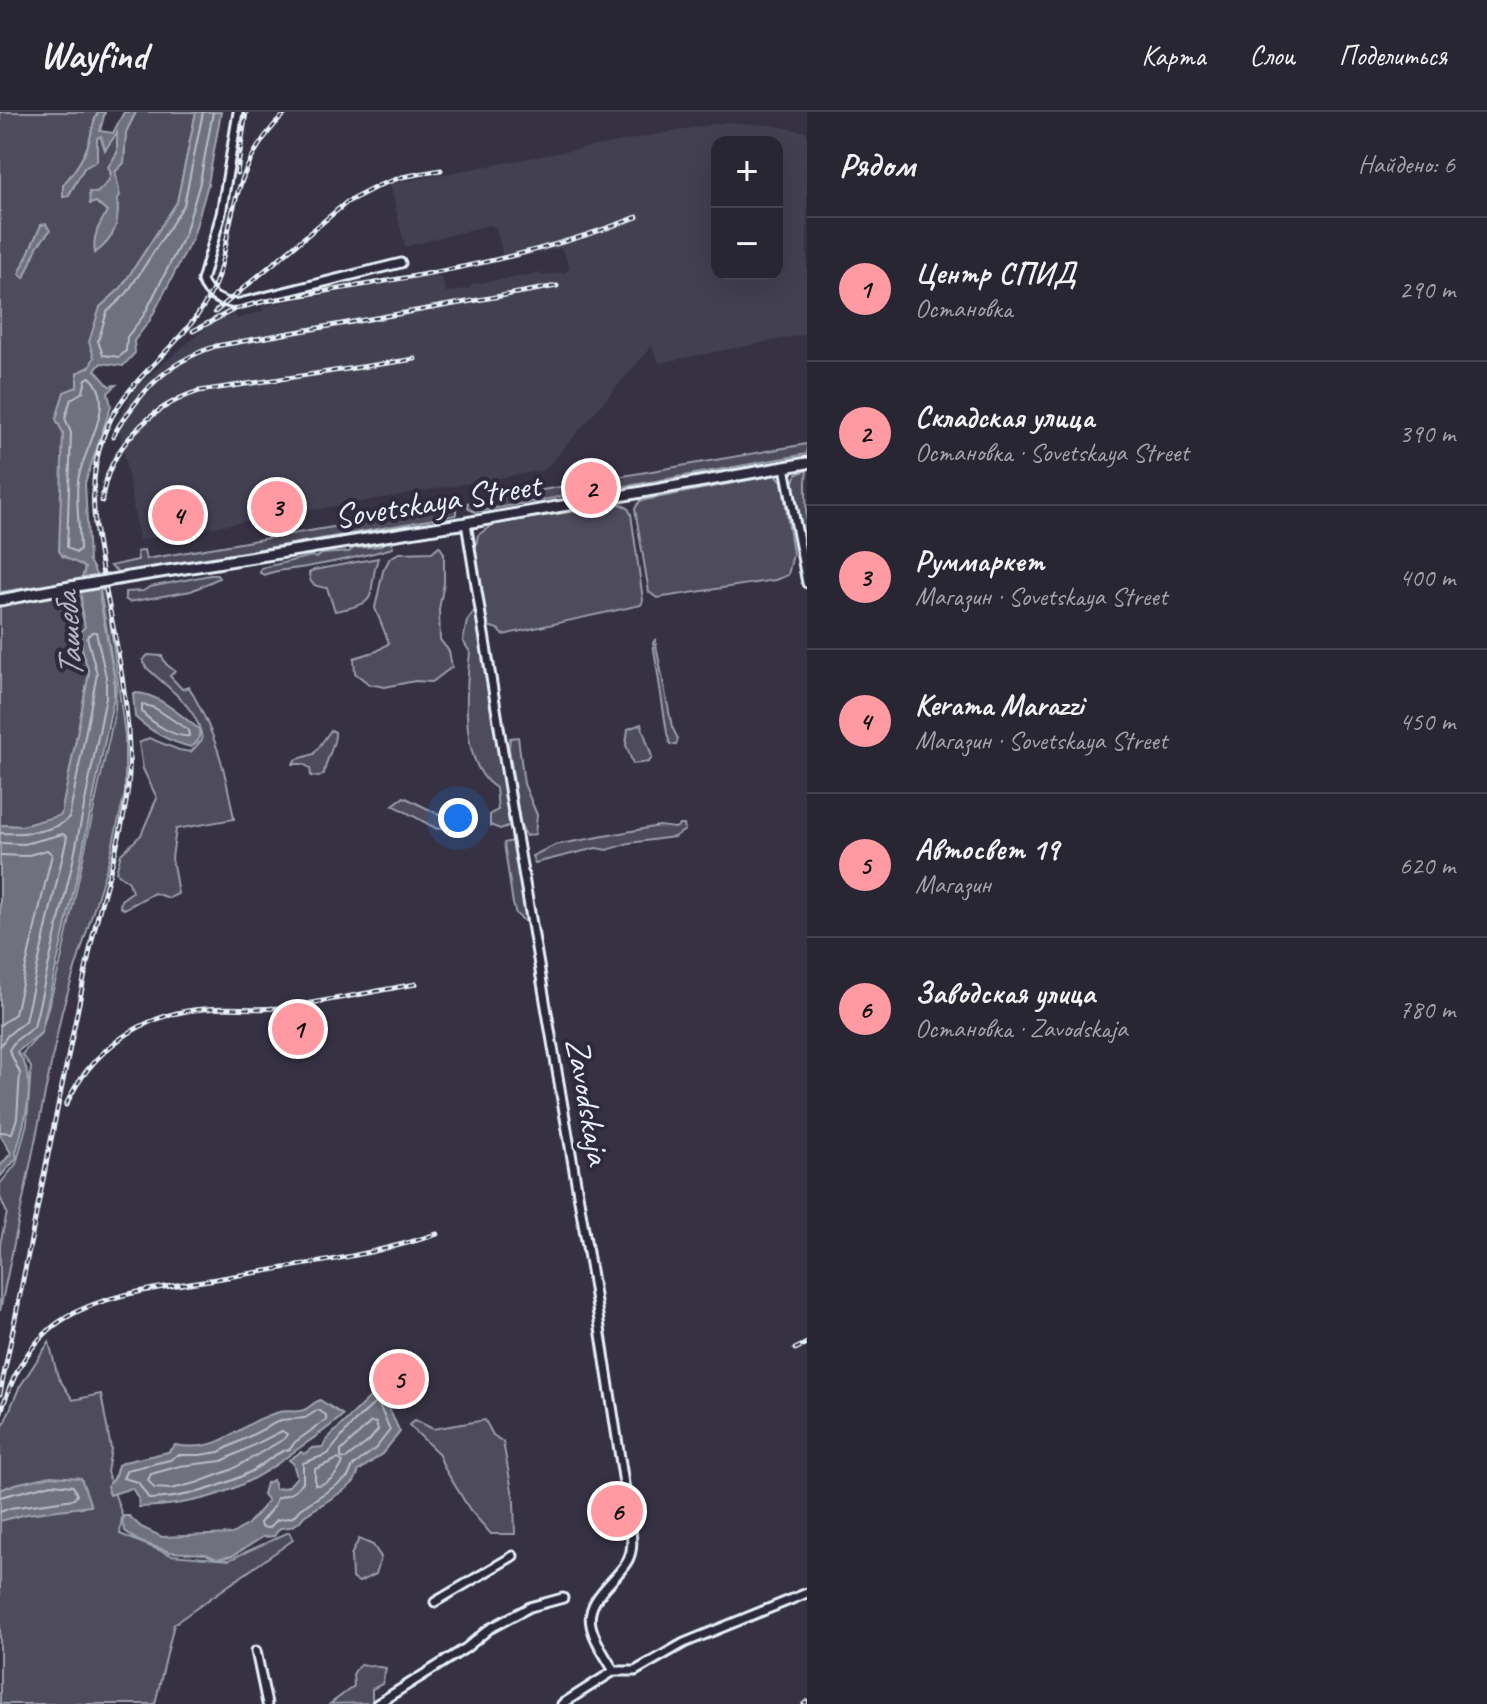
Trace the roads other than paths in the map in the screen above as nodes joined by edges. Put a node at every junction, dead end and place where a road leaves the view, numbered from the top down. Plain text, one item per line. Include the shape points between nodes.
1 (238, 112) edge
2 (401, 263) dead end
3 (807, 463) edge
4 (785, 467) junction
5 (466, 523) junction
6 (807, 583) edge
7 (0, 600) edge
8 (513, 1556) dead end
9 (807, 1593) edge
10 (563, 1598) dead end
11 (435, 1602) dead end
12 (256, 1651) dead end
13 (614, 1671) junction
14 (576, 1694) junction
15 (267, 1704) edge
16 (377, 1704) edge
17 (562, 1704) edge
18 (578, 1704) edge

1 - 2 street via 221,214 202,281 210,295 236,304
3 - 4 main road, Sovetskaya Street
4 - 5 main road, Sovetskaya Street
4 - 6 street
5 - 7 main road, Sovetskaya Street, bridge
5 - 13 street, Zavodskaja via 633,1543 627,1563 594,1603 590,1616
8 - 11 street
9 - 13 street via 684,1643 635,1671
10 - 16 street via 530,1607 489,1629
12 - 15 street
13 - 14 street
14 - 17 street
14 - 18 street

